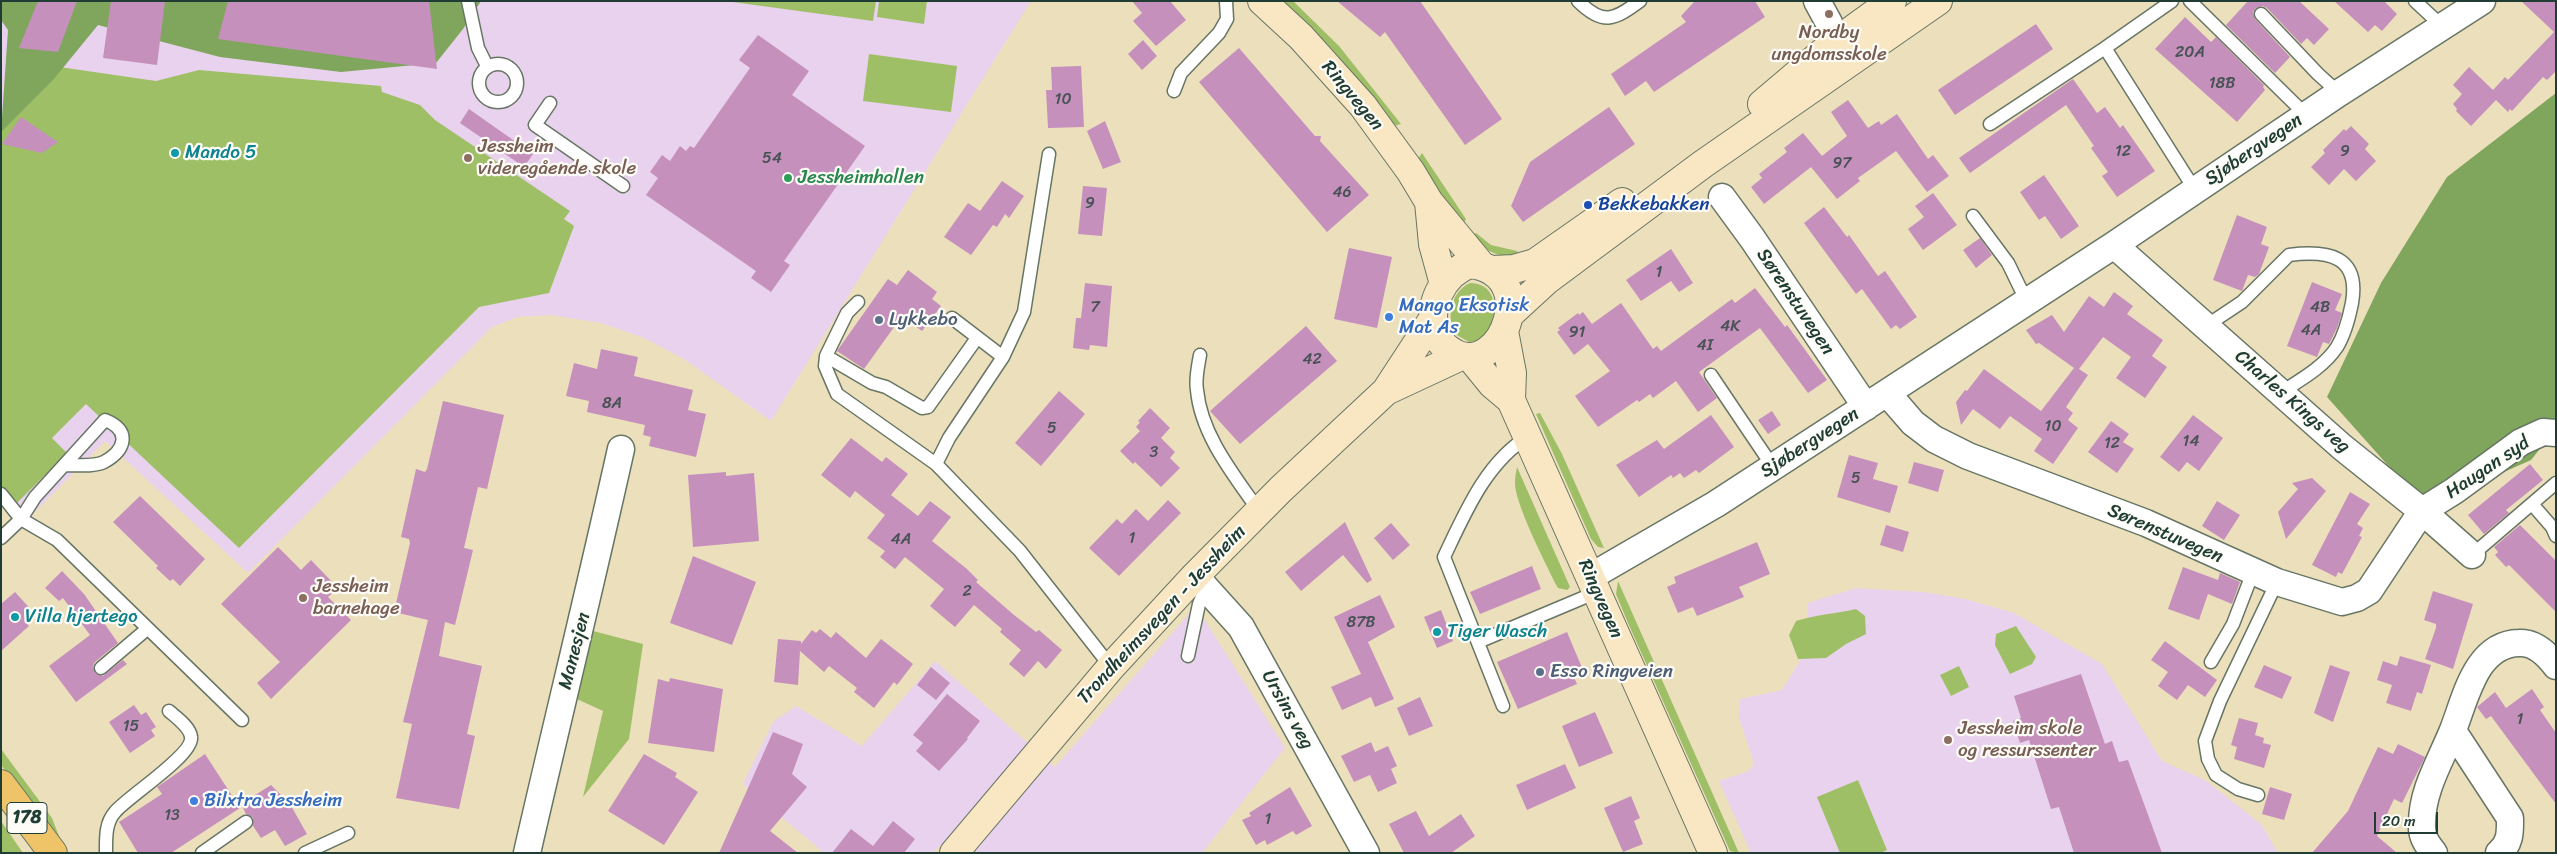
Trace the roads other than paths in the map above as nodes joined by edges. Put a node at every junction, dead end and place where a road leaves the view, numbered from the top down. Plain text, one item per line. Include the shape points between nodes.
1 (468, 1) edge
2 (1226, 1) edge
3 (1262, 1) edge
4 (1578, 1) edge
5 (1640, 1) edge
6 (1817, 1) edge
7 (1892, 1) edge
8 (1938, 1) edge
9 (2172, 1) edge
10 (2190, 1) edge
11 (2415, 1) edge
12 (2482, 1) edge
13 (2261, 14) dead end
14 (2443, 27) junction
15 (1834, 43) junction
16 (2105, 48) junction
17 (487, 66) dead end
18 (1174, 90) dead end
19 (2339, 92) junction
20 (550, 103) dead end
21 (2306, 115) junction
22 (1990, 124) dead end
23 (1049, 154) dead end
24 (623, 186) dead end
25 (2195, 190) junction
26 (1722, 197) dead end
27 (1429, 202) junction
28 (1973, 216) dead end
29 (2114, 245) junction
30 (1487, 268) junction
31 (1444, 284) junction
32 (858, 302) dead end
33 (2027, 302) junction
34 (952, 318) dead end
35 (1433, 319) junction
36 (1507, 323) junction
37 (2206, 326) junction
38 (977, 338) junction
39 (826, 356) junction
40 (1200, 356) dead end
41 (1466, 356) junction
42 (1003, 357) junction
43 (1711, 375) dead end
44 (1386, 391) junction
45 (1887, 393) junction
46 (2280, 393) junction
47 (1512, 400) junction
48 (1866, 407) junction
49 (2556, 433) edge
50 (1528, 436) junction
51 (620, 449) dead end
52 (936, 464) junction
53 (65, 465) junction
54 (1773, 467) junction
55 (2556, 483) edge
56 (1, 494) edge
57 (2532, 504) junction
58 (1259, 511) junction
59 (2422, 511) junction
60 (21, 519) junction
61 (2556, 536) edge
62 (1, 538) edge
63 (2472, 555) joint
64 (2253, 572) junction
65 (1200, 581) junction
66 (2277, 582) junction
67 (1593, 585) junction
68 (147, 629) junction
69 (1478, 642) junction
70 (1188, 656) dead end
71 (2552, 660) edge
72 (2212, 662) dead end
73 (1111, 667) junction
74 (101, 668) dead end
75 (1502, 706) dead end
76 (169, 711) dead end
77 (242, 720) dead end
78 (2453, 731) junction
79 (1, 784) edge
80 (2258, 795) dead end
81 (246, 822) dead end
82 (348, 833) dead end
83 (53, 853) edge
84 (106, 853) edge
85 (202, 853) edge
86 (305, 853) edge
87 (527, 853) edge
88 (954, 853) edge
89 (1366, 853) edge
90 (1713, 853) edge
91 (2434, 853) edge
92 (2499, 853) edge

1 - 17 lane via 478,48
2 - 18 lane via 1227,19 1223,26 1180,73
3 - 27 main road, Ringvegen via 1301,37 1357,99 1400,156
4 - 5 lane via 1601,18 1611,19
6 - 15 street
7 - 15 main road
8 - 36 main road via 1702,164 1547,280
9 - 16 lane
10 - 21 lane
11 - 14 lane
12 - 14 street, Sjøbergvegen
13 - 19 lane
14 - 19 street, Sjøbergvegen
15 - 30 main road via 1774,95 1536,263 1514,269
16 - 22 lane
16 - 25 lane
19 - 21 street, Sjøbergvegen
20 - 24 lane via 535,125
21 - 25 street, Sjøbergvegen
23 - 42 lane via 1024,312
25 - 29 street, Sjøbergvegen
26 - 48 street, Sørenstuvegen
27 - 30 main road, Ringvegen
27 - 31 main road, Ringvegen via 1433,244
28 - 33 lane via 2008,263
29 - 33 street, Sjøbergvegen
29 - 37 street, Charles Kings veg
30 - 31 main road via 1470,264 1460,268
30 - 36 main road via 1501,277 1507,289
31 - 35 main road
32 - 39 lane via 847,313
33 - 45 street, Sjøbergvegen
34 - 38 lane
35 - 41 main road via 1440,342
35 - 44 main road, Trondheimsvegen - Jessheim
36 - 41 main road via 1492,348
36 - 47 main road, Ringvegen
37 - 46 street, Charles Kings veg
37 - 46 lane via 2242,302 2289,254 2320,254 2339,259 2347,266 2353,276 2353,296 2346,328 2336,348 2308,375
38 - 39 lane via 928,407 922,408
38 - 42 lane
39 - 52 lane via 824,366 837,394
40 - 58 lane via 1196,390 1214,444
41 - 44 main road, Trondheimsvegen - Jessheim
41 - 47 main road, Ringvegen
42 - 52 lane via 949,438
43 - 54 lane
44 - 58 main road, Trondheimsvegen - Jessheim
45 - 48 street, Sjøbergvegen
45 - 64 street, Sørenstuvegen via 1914,423 1934,439 1968,456 2146,523
46 - 59 street, Charles Kings veg
47 - 50 main road, Ringvegen
48 - 54 street, Sjøbergvegen
49 - 59 street, Haugan syd via 2543,432 2521,442
50 - 67 main road, Ringvegen
50 - 69 lane via 1513,446 1494,468 1471,502 1444,557
51 - 87 street, Manesjen
52 - 73 lane via 1020,551
53 - 53 lane via 103,462 122,444 122,431 105,420
53 - 60 lane
54 - 67 street, Sjøbergvegen
55 - 57 lane
56 - 60 lane
57 - 61 lane
57 - 63 lane
58 - 65 main road, Trondheimsvegen - Jessheim
59 - 63 street, Charles Kings veg
59 - 66 street, Sørenstuvegen via 2380,577 2369,591 2357,598 2342,602
60 - 62 lane
60 - 68 lane via 56,540
64 - 66 street, Sørenstuvegen
64 - 72 lane via 2233,624
65 - 70 lane via 1199,604
65 - 73 main road, Trondheimsvegen - Jessheim
65 - 89 street, Ursins veg via 1241,627
66 - 80 lane via 2220,701 2205,741 2208,759 2216,774 2238,789
67 - 69 lane
67 - 90 main road, Ringvegen
68 - 74 lane
68 - 77 lane
69 - 75 lane
71 - 78 street via 2526,642 2508,643 2489,654 2473,675
73 - 88 main road, Trondheimsvegen - Jessheim
76 - 84 lane via 191,736 191,741 181,756 114,812 106,831
78 - 91 street via 2430,782 2421,822 2423,840
78 - 92 street via 2510,818 2510,834 2505,848
79 - 83 main road, 178
81 - 85 lane
82 - 86 lane

